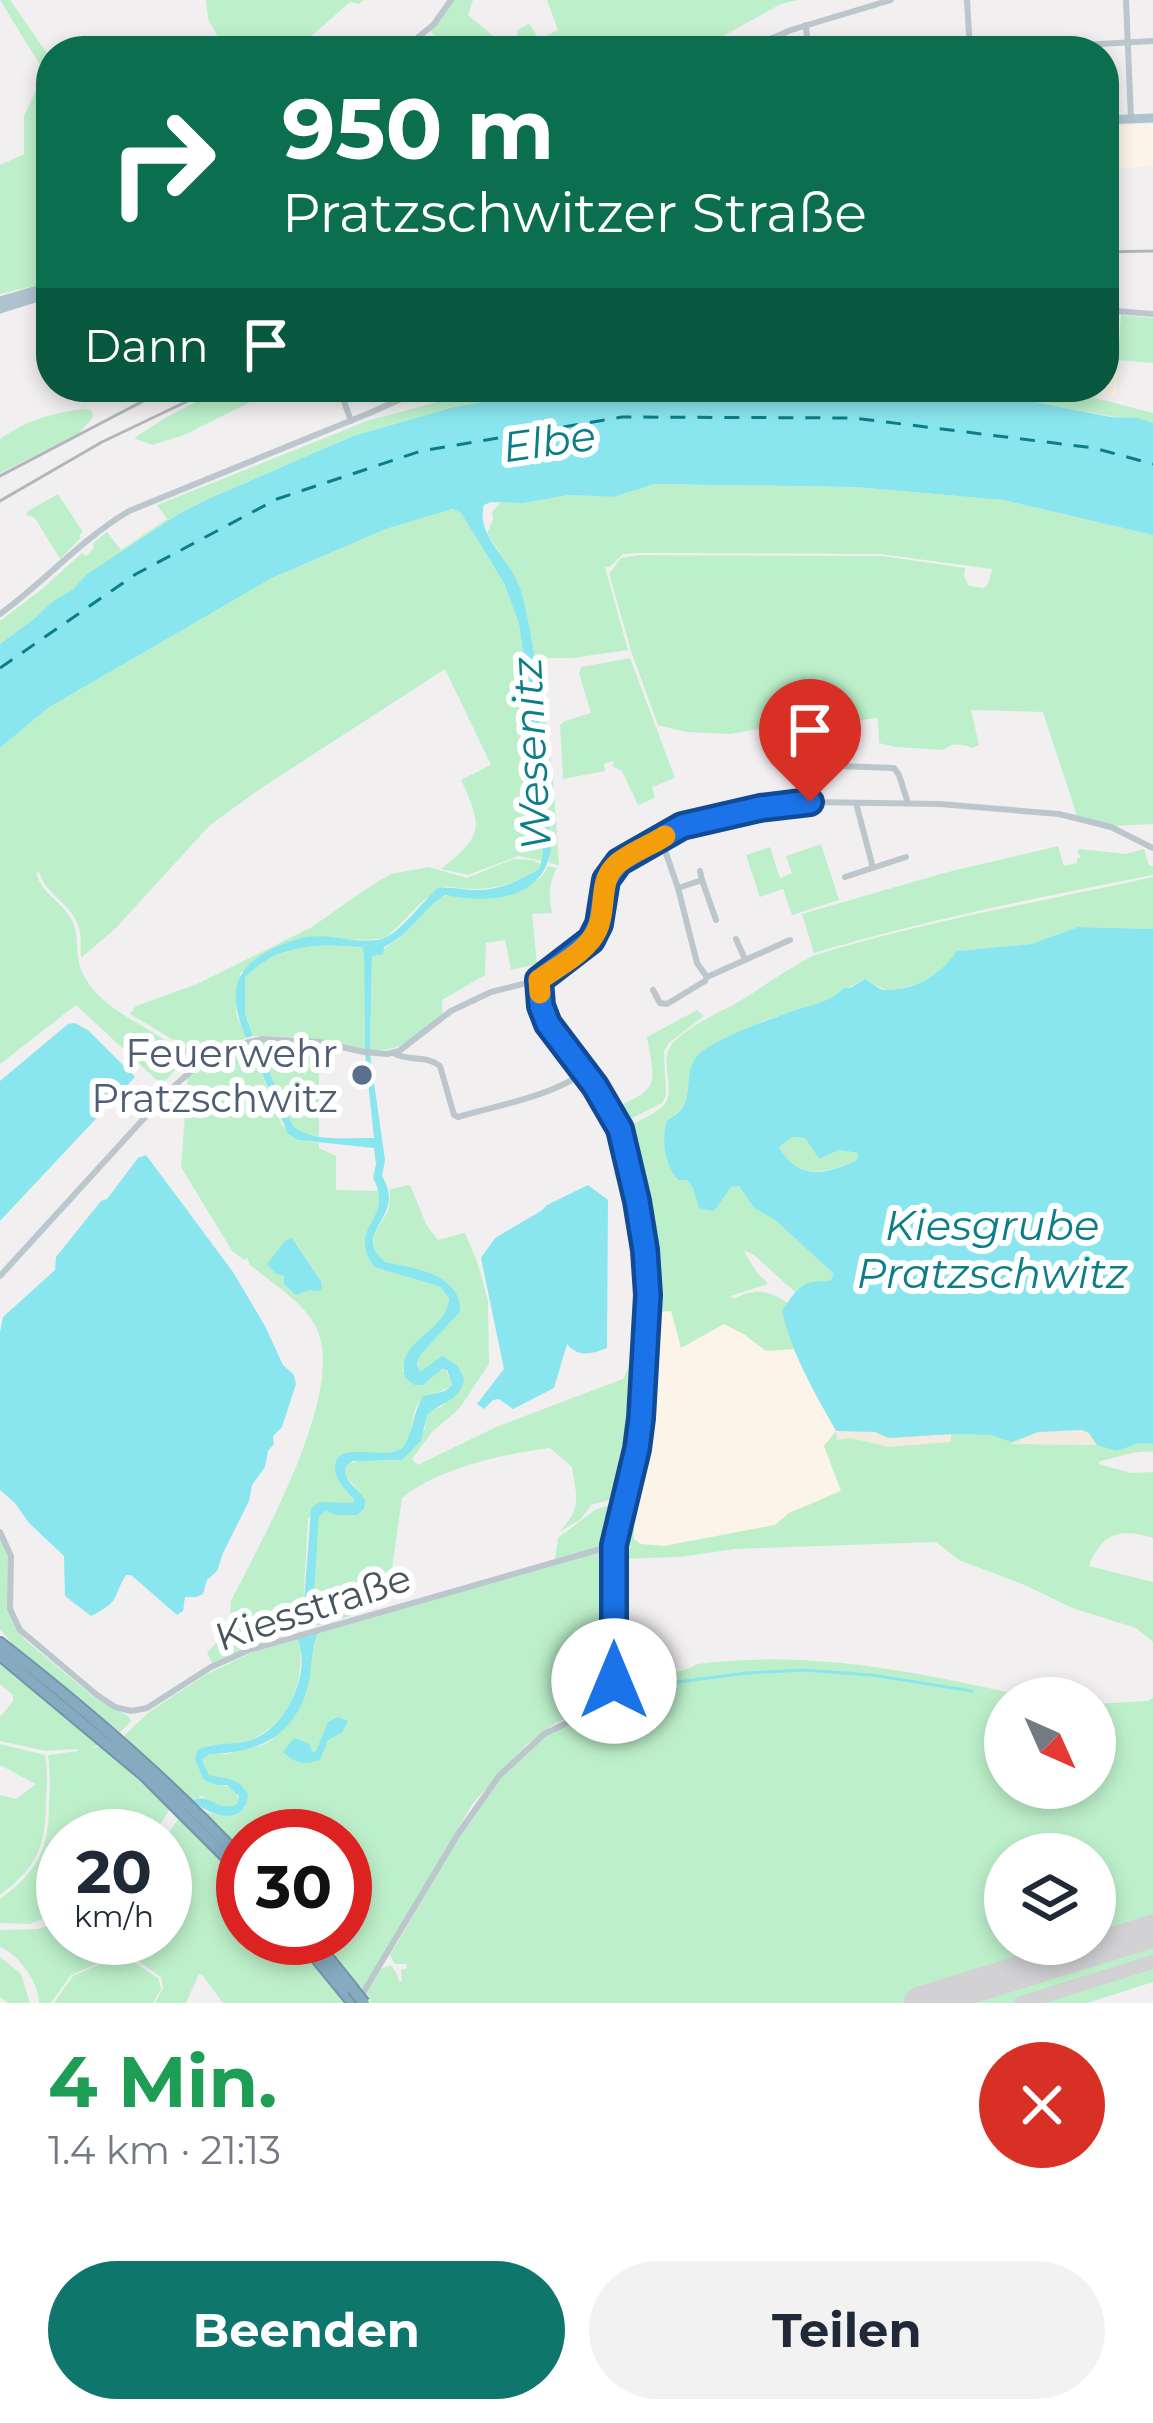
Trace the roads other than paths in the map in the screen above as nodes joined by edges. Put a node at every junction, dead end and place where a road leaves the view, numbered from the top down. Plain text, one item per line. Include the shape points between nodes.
1 (451, 0) edge
2 (891, 0) edge
3 (967, 0) edge
4 (1126, 0) edge
5 (806, 26) junction
6 (420, 36) edge
7 (780, 36) edge
8 (807, 36) edge
9 (971, 36) edge
10 (1153, 40) edge
11 (1128, 42) junction
12 (1119, 43) edge
13 (1153, 118) edge
14 (1119, 119) edge
15 (1131, 119) junction
16 (36, 294) edge
17 (0, 305) edge
18 (1119, 311) edge
19 (1153, 314) edge
20 (344, 402) edge
21 (394, 402) edge
22 (351, 421) junction
23 (0, 614) edge
24 (783, 764) dead end
25 (811, 765) junction
26 (810, 802) junction
27 (856, 802) junction
28 (908, 803) junction
29 (661, 839) junction
30 (1153, 848) edge
31 (906, 856) dead end
32 (873, 868) junction
33 (845, 878) dead end
34 (678, 888) junction
35 (716, 920) dead end
36 (736, 939) dead end
37 (790, 940) dead end
38 (746, 958) junction
39 (707, 976) junction
40 (539, 980) junction
41 (653, 990) dead end
42 (178, 1046) dead end
43 (393, 1053) junction
44 (202, 1061) junction
45 (585, 1072) junction
46 (0, 1276) edge
47 (0, 1532) edge
48 (614, 1545) junction
49 (0, 1633) edge
50 (0, 1643) edge
51 (0, 1656) edge
52 (16, 1662) junction
53 (216, 1841) edge
54 (324, 1965) edge
55 (331, 1965) edge
56 (355, 1999) edge

1 - 6 street
2 - 5 street
3 - 9 street
4 - 11 street
5 - 7 street
5 - 8 street
10 - 11 street
11 - 12 street
11 - 15 street
13 - 15 main road
14 - 15 main road
16 - 17 main road
18 - 19 street
20 - 22 street
21 - 22 street
22 - 23 street via 144,503 87,539
24 - 25 street
25 - 26 street
25 - 28 street via 894,768
26 - 27 street
26 - 29 street via 713,818
27 - 28 street
27 - 32 street
28 - 30 street via 1059,814
29 - 34 street
29 - 40 street via 613,868 591,940
31 - 32 street
32 - 33 street
34 - 35 street via 701,875
34 - 39 street
36 - 38 street
37 - 38 street
38 - 39 street
39 - 41 street via 667,1004
40 - 43 street via 451,1011
40 - 45 street via 548,1024
42 - 44 street
43 - 44 street via 262,1039
43 - 45 street via 440,1066 458,1117
44 - 46 street
45 - 48 street via 620,1129 650,1248 641,1418
47 - 48 street, Kiesstraße via 20,1630 104,1701 138,1711 211,1666 296,1635
48 - 56 street via 614,1687 606,1702 513,1760
49 - 52 highway
50 - 52 highway
51 - 52 highway
52 - 53 highway
54 - 56 highway
55 - 56 highway

